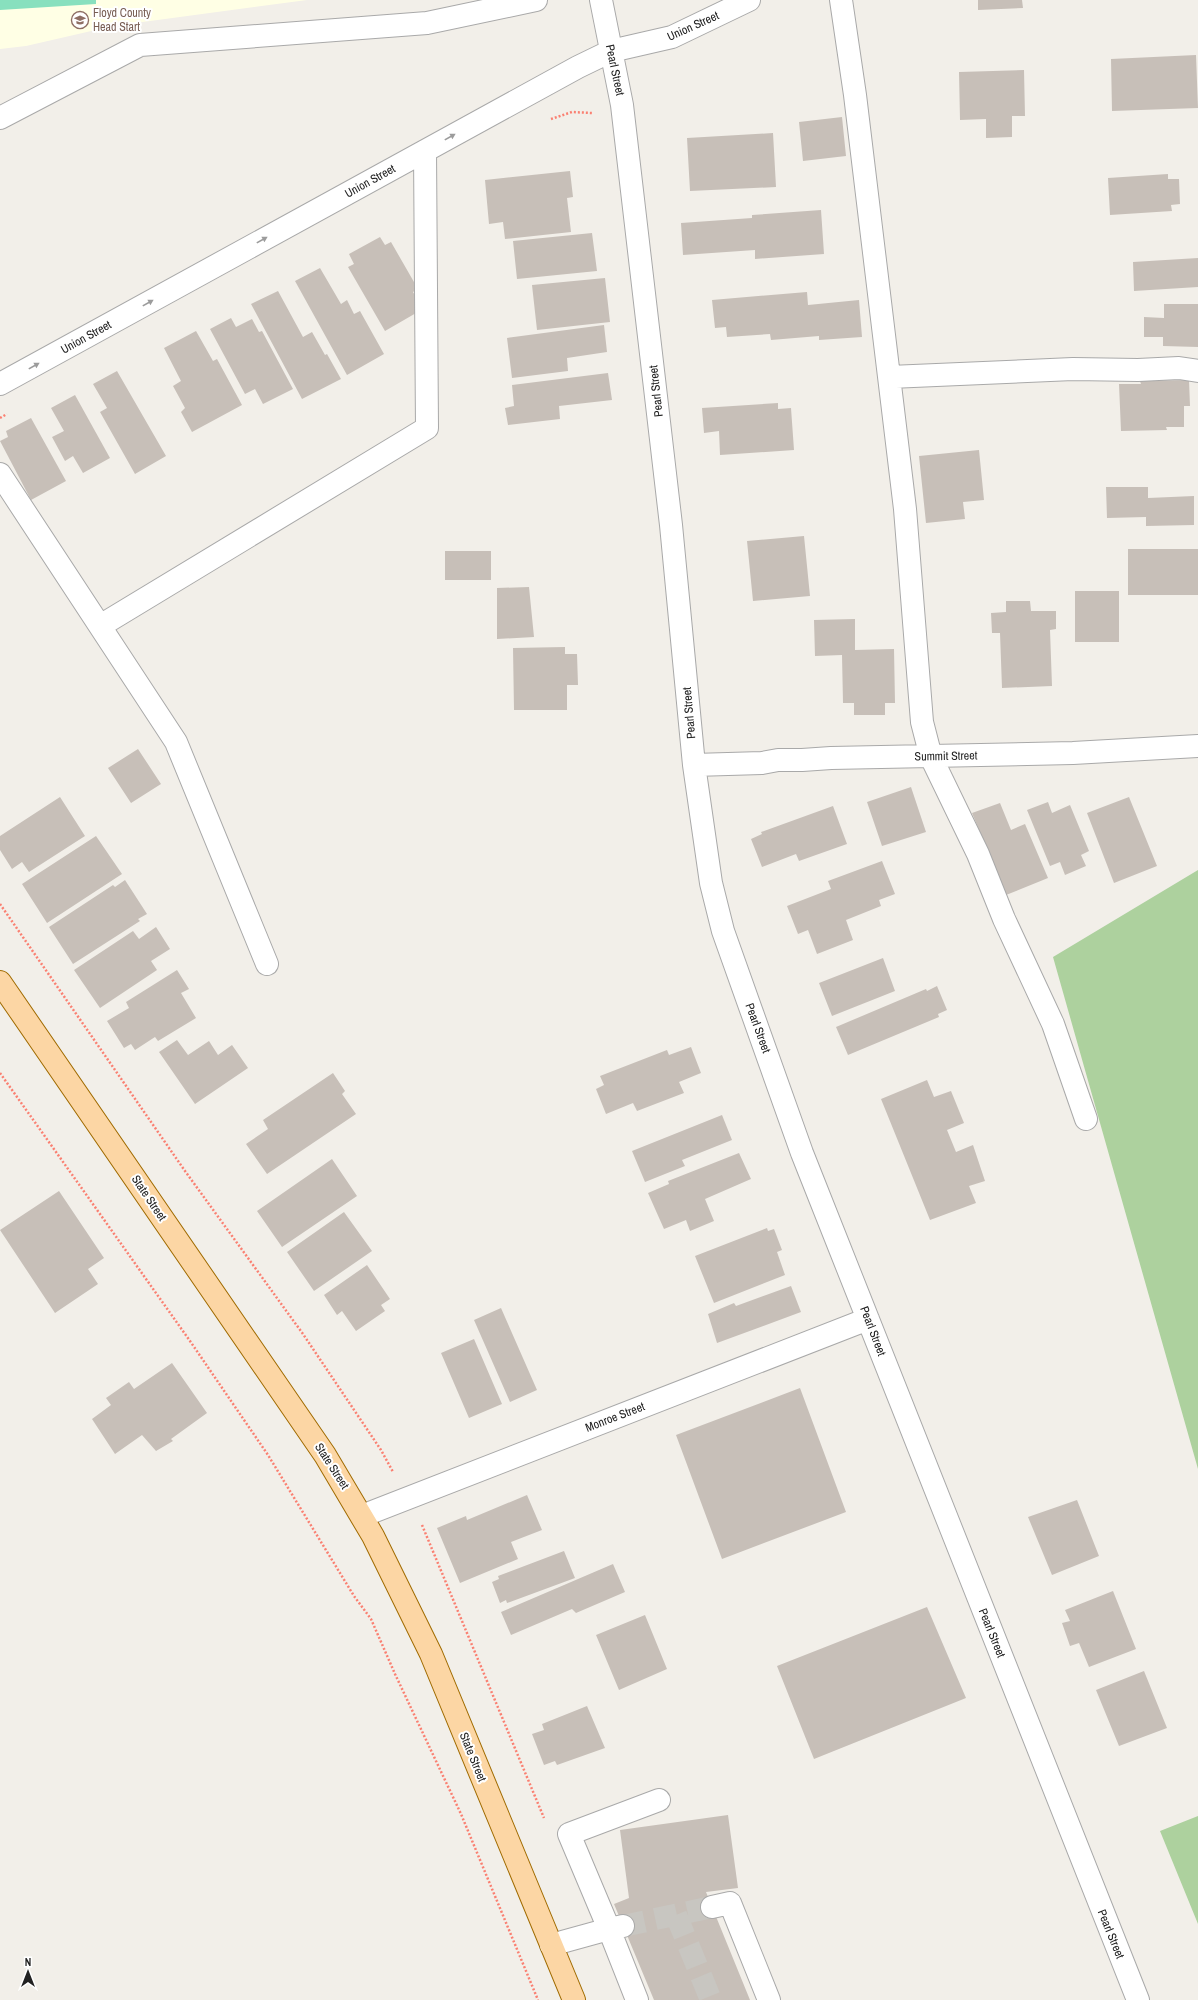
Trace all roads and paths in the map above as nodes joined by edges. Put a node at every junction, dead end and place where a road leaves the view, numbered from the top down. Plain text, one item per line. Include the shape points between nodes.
1 (536, 0) edge
2 (601, 0) edge
3 (749, 0) edge
4 (841, 0) edge
5 (611, 51) junction
6 (0, 118) edge
7 (425, 151) junction
8 (1198, 371) edge
9 (890, 377) junction
10 (0, 384) edge
11 (0, 474) edge
12 (100, 626) junction
13 (1198, 746) edge
14 (931, 757) junction
15 (694, 765) junction
16 (267, 964) dead end
17 (0, 982) edge
18 (0, 1072) edge
19 (1086, 1119) dead end
20 (868, 1319) junction
21 (362, 1516) junction
22 (659, 1800) dead end
23 (712, 1907) tunnel mouth
24 (616, 1928) junction
25 (551, 1945) junction
26 (538, 2000) edge
27 (574, 2000) edge
28 (637, 2000) edge
29 (769, 2000) edge
30 (1138, 2000) edge

1 - 6 street via 427,23 140,45
2 - 5 street, Pearl Street
3 - 5 street, Union Street via 672,37
4 - 9 street
7 -> 5 street, Union Street
5 - 15 street, Pearl Street via 622,105 650,342 672,533
10 -> 7 street, Union Street
7 - 12 street via 427,428
8 - 9 street via 1179,368 1073,369
9 - 14 street via 905,510 922,722
11 - 12 street
12 - 16 street via 176,742
13 - 14 street, Summit Street
14 - 15 street, Summit Street via 830,758
14 - 19 street via 978,854 1004,919 1053,1024
15 - 20 street, Pearl Street via 711,883 723,932 802,1153
17 - 21 main road, State Street via 325,1455
18 - 26 path via 260,1443 354,1596 371,1619 461,1814
20 - 21 street, Monroe Street
20 - 30 street, Pearl Street
21 - 25 main road, State Street via 431,1654
22 - 24 street via 569,1834
23 - 29 street via 730,1903
24 - 25 street
24 - 28 street
25 - 27 main road, State Street

